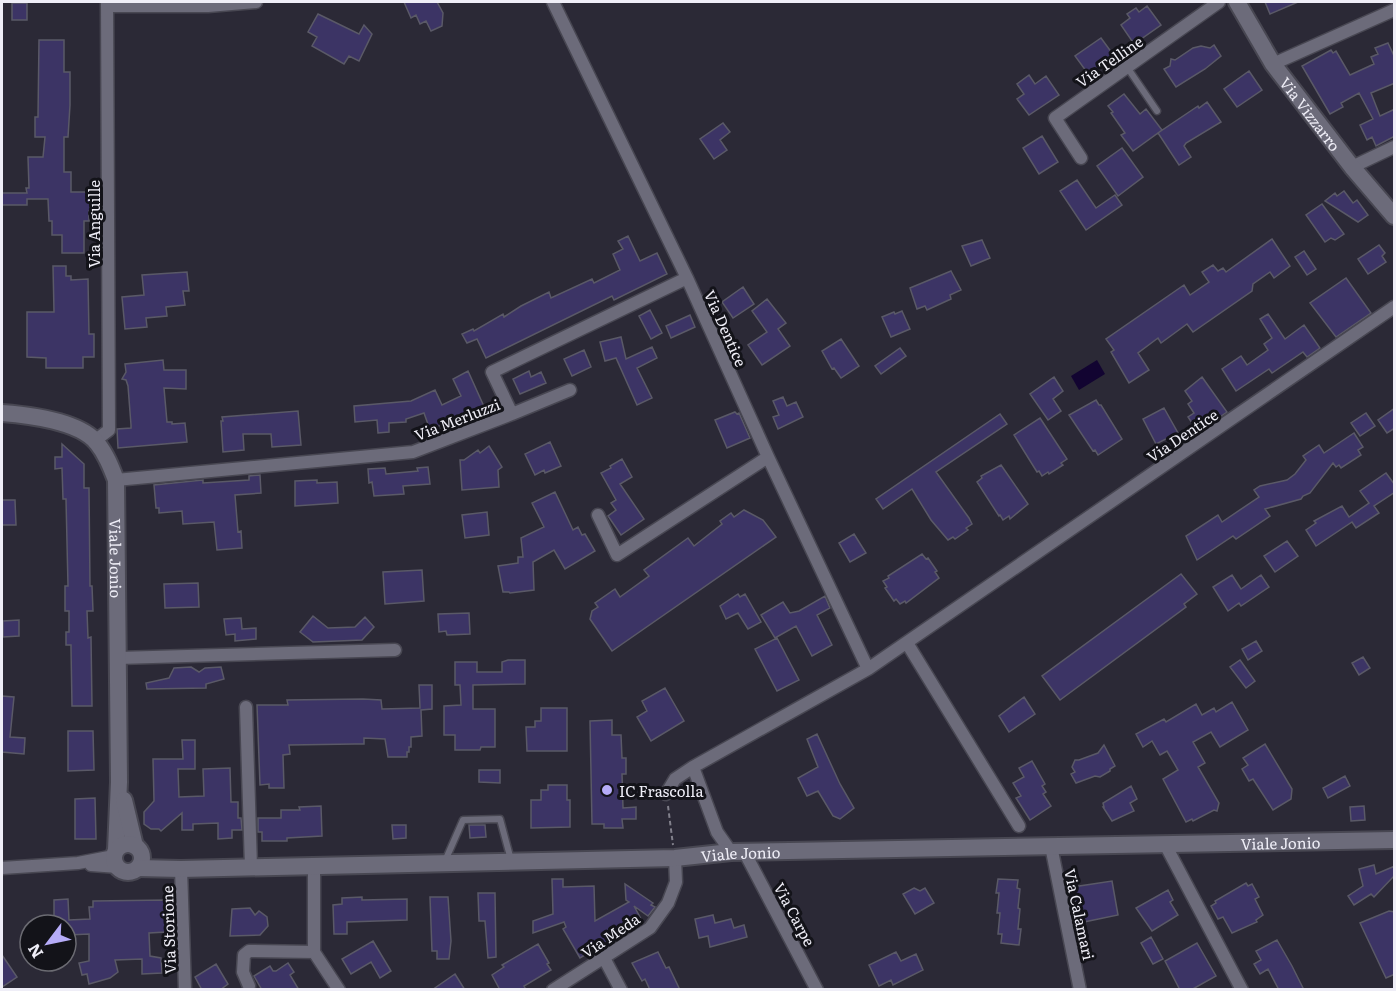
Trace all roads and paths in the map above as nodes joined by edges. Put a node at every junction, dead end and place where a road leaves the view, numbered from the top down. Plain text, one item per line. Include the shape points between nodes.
1 (256, 2) edge
2 (553, 2) edge
3 (1219, 2) edge
4 (1236, 2) edge
5 (107, 4) edge
6 (1395, 10) edge
7 (1273, 64) junction
8 (1127, 68) junction
9 (1157, 111) dead end
10 (1395, 147) edge
11 (1081, 158) dead end
12 (1352, 167) junction
13 (1395, 216) edge
14 (687, 278) junction
15 (1395, 307) edge
16 (570, 390) dead end
17 (2, 412) edge
18 (512, 414) junction
19 (96, 440) junction
20 (768, 458) junction
21 (116, 480) junction
22 (598, 515) dead end
23 (907, 643) junction
24 (395, 650) dead end
25 (118, 658) junction
26 (868, 669) junction
27 (246, 708) dead end
28 (693, 767) junction
29 (119, 782) junction
30 (666, 794) joint
31 (1019, 826) dead end
32 (717, 832) junction
33 (1395, 840) edge
34 (1051, 846) junction
35 (1166, 846) junction
36 (738, 853) junction
37 (702, 855) junction
38 (138, 856) junction
39 (116, 858) junction
40 (675, 858) junction
41 (511, 861) junction
42 (445, 862) junction
43 (314, 866) junction
44 (251, 867) junction
45 (2, 868) edge
46 (202, 868) junction
47 (181, 869) junction
48 (314, 952) junction
49 (604, 958) junction
50 (249, 986) dead end
51 (185, 990) edge
52 (339, 990) edge
53 (553, 990) edge
54 (621, 990) edge
55 (817, 990) edge
56 (1080, 990) edge
57 (1242, 990) edge

1 - 5 street via 208,6
2 - 14 street, Via Dentice
3 - 8 street, Via Telline
4 - 7 street, Via Vizzarro
5 - 19 street, Via Anguille via 109,430
6 - 7 street
7 - 12 street, Via Vizzarro
8 - 9 lane
8 - 11 street, Via Telline via 1055,118
10 - 12 street
12 - 13 street, Via Vizzarro
14 - 18 street, Via Merluzzi via 492,372
14 - 20 street, Via Dentice
15 - 23 street, Via Dentice
16 - 18 street
17 - 19 street, Viale Jonio via 69,424
18 - 21 street, Via Merluzzi via 413,452
19 - 21 street, Viale Jonio
20 - 22 street via 617,555
20 - 26 street, Via Dentice
21 - 25 street, Viale Jonio
23 - 26 street, Via Dentice
23 - 31 street
24 - 25 street
25 - 29 street, Viale Jonio
26 - 28 street, Via Dentice
27 - 44 street
28 - 30 street, Via Dentice via 675,779
28 - 32 street
29 - 38 street, Viale Jonio
29 - 39 street, Viale Jonio
30 - 40 path
32 - 36 street
32 - 37 street
33 - 35 street, Viale Jonio
34 - 35 street, Viale Jonio
34 - 36 street, Viale Jonio
34 - 56 street, Via Calamari
35 - 57 street
36 - 37 street, Viale Jonio
36 - 55 street, Via Carpe
37 - 40 street, Viale Jonio
38 - 39 street via 127,844
38 - 39 street via 125,872
38 - 46 street, Viale Jonio
38 - 47 street, Viale Jonio
39 - 45 street
40 - 41 street, Viale Jonio
40 - 49 street, Via Meda via 676,882 668,903 650,928
41 - 42 street, Viale Jonio
41 - 42 lane via 500,819 463,820
42 - 43 street, Viale Jonio
43 - 44 street, Viale Jonio
43 - 48 street
44 - 46 street, Viale Jonio
46 - 47 street, Viale Jonio
47 - 51 street, Via Storione
48 - 50 street via 249,951 243,962
48 - 52 street
49 - 53 street, Via Meda
49 - 54 street

